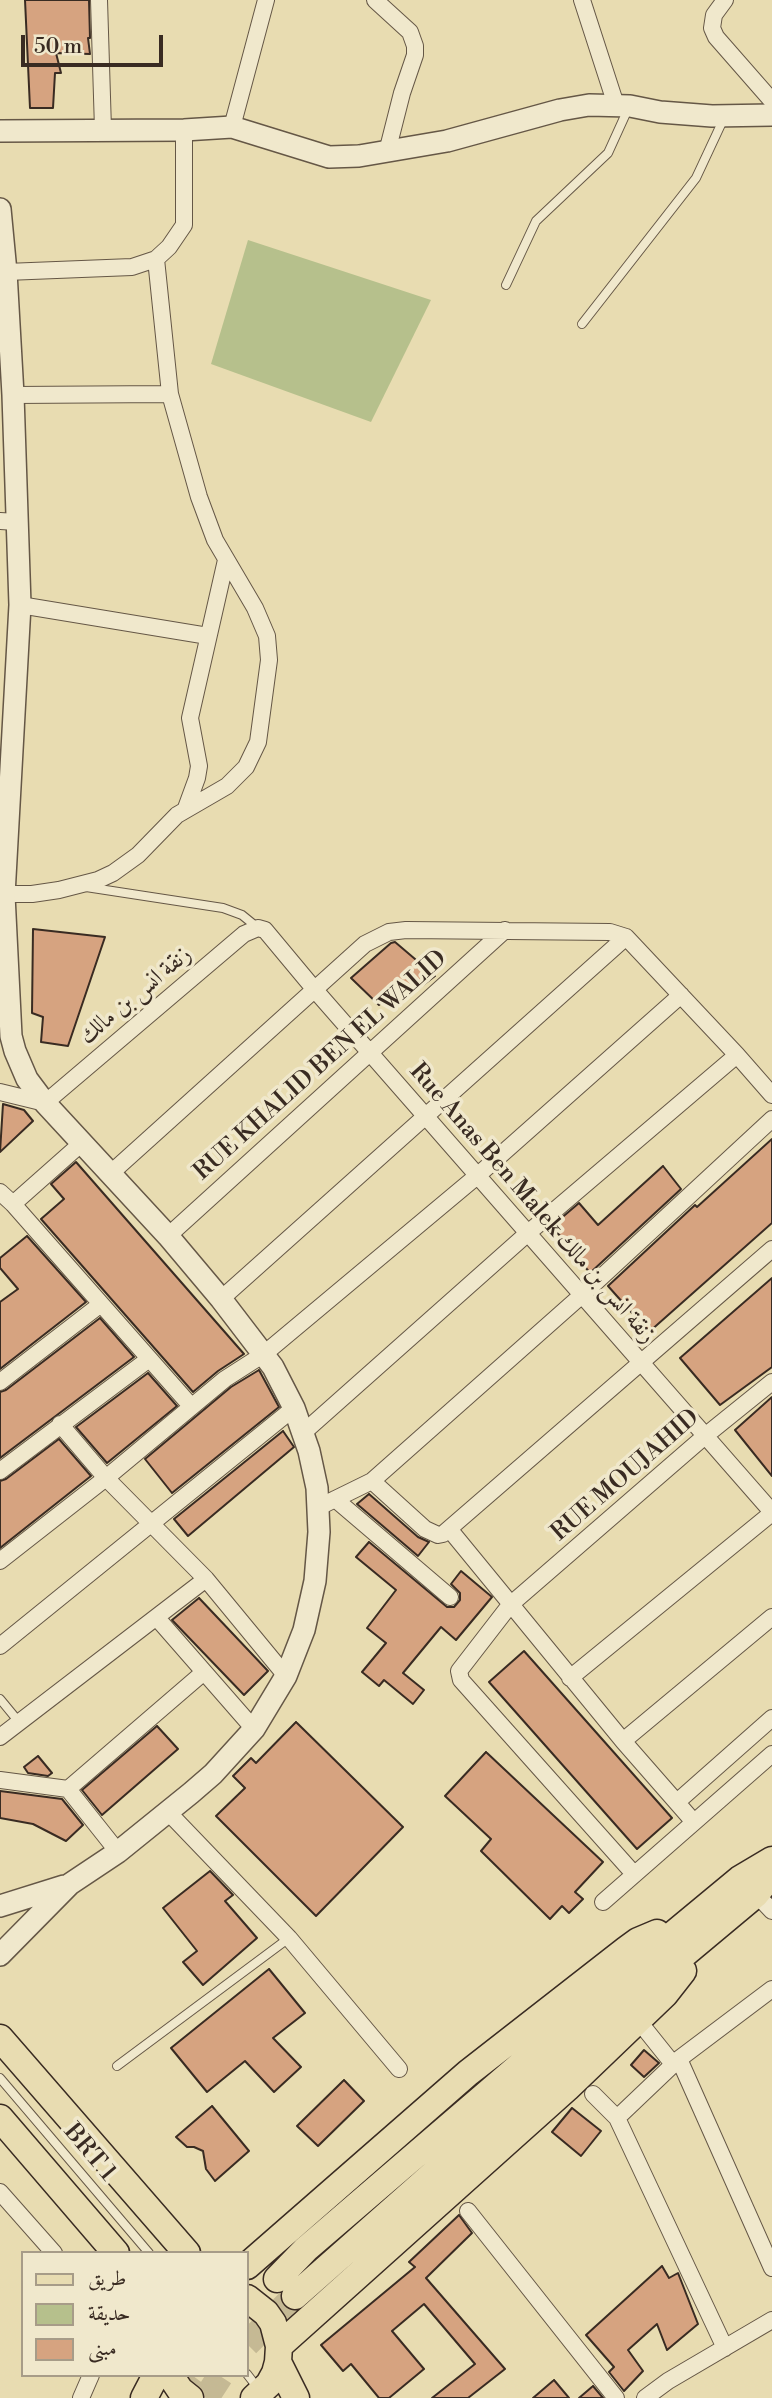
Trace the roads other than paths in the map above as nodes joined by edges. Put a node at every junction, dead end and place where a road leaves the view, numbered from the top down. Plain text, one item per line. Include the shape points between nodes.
1 (99, 0) edge
2 (375, 0) edge
3 (582, 0) edge
4 (725, 0) edge
5 (261, 1) edge
6 (772, 101) edge
7 (622, 106) junction
8 (772, 115) edge
9 (725, 116) junction
10 (232, 127) junction
11 (103, 129) junction
12 (184, 130) junction
13 (0, 131) edge
14 (387, 152) junction
15 (0, 209) edge
16 (156, 259) junction
17 (6, 272) junction
18 (506, 285) dead end
19 (582, 324) dead end
20 (170, 394) junction
21 (13, 395) junction
22 (7, 421) edge
23 (8, 521) edge
24 (226, 560) junction
25 (20, 605) junction
26 (208, 636) junction
27 (7, 698) edge
28 (186, 808) junction
29 (79, 886) junction
30 (2, 894) edge
31 (258, 928) junction
32 (505, 930) junction
33 (626, 937) junction
34 (315, 990) junction
35 (681, 995) junction
36 (5, 1019) edge
37 (370, 1054) junction
38 (737, 1055) junction
39 (0, 1092) edge
40 (772, 1095) edge
41 (45, 1103) junction
42 (426, 1117) junction
43 (772, 1119) edge
44 (83, 1142) junction
45 (111, 1173) junction
46 (477, 1176) junction
47 (0, 1192) edge
48 (13, 1204) junction
49 (528, 1233) junction
50 (168, 1236) junction
51 (772, 1249) edge
52 (582, 1295) junction
53 (221, 1299) junction
54 (101, 1304) junction
55 (264, 1354) junction
56 (149, 1359) junction
57 (640, 1362) junction
58 (0, 1382) edge
59 (772, 1382) edge
60 (191, 1406) junction
61 (295, 1408) junction
62 (60, 1424) junction
63 (304, 1432) junction
64 (705, 1436) junction
65 (0, 1471) edge
66 (106, 1478) junction
67 (372, 1481) junction
68 (327, 1503) junction
69 (772, 1512) edge
70 (153, 1524) junction
71 (450, 1530) junction
72 (0, 1561) edge
73 (206, 1578) junction
74 (450, 1597) dead end
75 (510, 1605) junction
76 (772, 1617) edge
77 (157, 1618) junction
78 (0, 1646) edge
79 (204, 1672) junction
80 (286, 1676) junction
81 (570, 1678) junction
82 (0, 1699) edge
83 (772, 1718) edge
84 (19, 1722) junction
85 (254, 1729) junction
86 (0, 1737) edge
87 (623, 1741) junction
88 (772, 1754) edge
89 (0, 1780) edge
90 (68, 1789) junction
91 (677, 1802) junction
92 (168, 1812) junction
93 (693, 1821) junction
94 (118, 1852) junction
95 (772, 1860) edge
96 (634, 1874) junction
97 (70, 1884) junction
98 (766, 1893) edge
99 (603, 1902) dead end
100 (0, 1906) edge
101 (688, 1936) junction
102 (289, 1938) junction
103 (0, 1955) edge
104 (772, 1989) edge
105 (645, 2029) dead end
106 (0, 2038) edge
107 (676, 2062) junction
108 (117, 2066) dead end
109 (399, 2069) dead end
110 (0, 2078) edge
111 (593, 2094) dead end
112 (0, 2118) edge
113 (617, 2118) junction
114 (0, 2192) edge
115 (468, 2211) dead end
116 (112, 2249) edge
117 (52, 2251) edge
118 (147, 2251) edge
119 (185, 2251) edge
120 (248, 2265) edge
121 (772, 2268) edge
122 (286, 2287) tunnel mouth
123 (248, 2299) edge
124 (772, 2320) edge
125 (725, 2348) junction
126 (279, 2354) junction
127 (90, 2377) edge
128 (136, 2377) edge
129 (155, 2377) edge
130 (171, 2377) edge
131 (257, 2391) edge
132 (81, 2398) edge
133 (134, 2398) edge
134 (144, 2398) edge
135 (190, 2398) edge
136 (296, 2398) edge
137 (616, 2398) edge
138 (645, 2398) edge

1 - 11 street
2 - 14 street via 410,32 415,46
3 - 7 street
4 - 6 street via 714,15 716,37
5 - 10 street
7 - 9 street
7 - 14 street via 589,104
7 - 18 lane via 608,153 536,221
8 - 9 street
9 - 19 lane via 696,178
10 - 12 street
10 - 14 street via 329,156
11 - 12 street
11 - 13 street
12 - 16 street via 184,225
15 - 17 street
16 - 17 street via 132,267
16 - 20 street
17 - 21 street
20 - 21 street
20 - 24 street via 199,497
21 - 22 street
22 - 23 street
23 - 25 street
24 - 26 street
24 - 28 street via 267,636 269,660 261,729 253,755 237,777
25 - 26 street
25 - 27 street
26 - 28 street via 190,718 199,766
27 - 30 street
28 - 29 street via 127,864
29 - 30 street
29 - 31 lane via 222,908 242,915
30 - 36 street
31 - 34 street, Rue Anas Ben Malek زنقة انس بن مالك via 265,930
31 - 41 street, زنقة انس بن مالك via 244,934
32 - 33 street via 610,932
32 - 34 street via 388,932 365,944
32 - 37 street, RUE KHALID BEN EL WALID
33 - 35 street
33 - 42 street
34 - 37 street, Rue Anas Ben Malek زنقة انس بن مالك
34 - 45 street
35 - 38 street
35 - 46 street
36 - 41 street via 20,1066
37 - 42 street, Rue Anas Ben Malek زنقة انس بن مالك
37 - 50 street, RUE KHALID BEN EL WALID
38 - 40 street
38 - 49 street
39 - 41 street
41 - 44 street
42 - 46 street, Rue Anas Ben Malek زنقة انس بن مالك
42 - 53 street
43 - 52 street
44 - 45 street
44 - 48 street
45 - 50 street
46 - 49 street, Rue Anas Ben Malek زنقة انس بن مالك
46 - 55 street
47 - 48 street
48 - 54 street
49 - 52 street, Rue Anas Ben Malek زنقة انس بن مالك
49 - 63 street
50 - 53 street
51 - 57 street
52 - 57 street, Rue Anas Ben Malek زنقة انس بن مالك
52 - 67 street
53 - 55 street
54 - 56 street
54 - 58 street
55 - 60 street
55 - 61 street
56 - 60 street
56 - 62 street
57 - 64 street, Rue Anas Ben Malek زنقة انس بن مالك
57 - 71 street
59 - 64 street, RUE MOUJAHID
60 - 66 street
61 - 63 street
61 - 70 street
62 - 65 street
62 - 66 street
63 - 68 street
64 - 69 street, Rue Anas Ben Malek زنقة انس بن مالك
64 - 75 street, RUE MOUJAHID
66 - 70 street
66 - 72 street
67 - 68 street
67 - 71 street via 432,1533
68 - 74 street
68 - 80 street via 311,1606
69 - 81 street
70 - 73 street
70 - 78 street
71 - 75 street
73 - 77 street
73 - 80 street
75 - 81 street
75 - 96 street, RUE MOUJAHID via 461,1667 459,1678
76 - 87 street
77 - 79 street
77 - 84 street
79 - 85 street
79 - 90 street
80 - 85 street
81 - 87 street
82 - 84 lane
83 - 91 street
84 - 86 street
85 - 92 street via 214,1774
87 - 91 street
88 - 93 street
89 - 90 street
90 - 94 street
91 - 93 street
92 - 94 street
92 - 102 street
93 - 96 street
94 - 97 street
95 - 101 main road via 740,1879
96 - 99 street
97 - 100 street
97 - 103 street
98 - 101 main road
101 - 120 main road via 665,1930 638,1941 406,2126
101 - 122 main road
101 - 126 main road via 684,1970 665,1994
102 - 108 lane
102 - 109 street
104 - 107 street
105 - 107 street
106 - 119 main road
107 - 113 street
107 - 121 street
110 - 118 lane, BRT 1
111 - 113 street
112 - 116 main road
113 - 125 street
114 - 117 street
115 - 137 street
123 - 126 main road via 273,2323
124 - 125 street
125 - 138 street
126 - 131 main road via 269,2384
126 - 136 main road
127 - 132 street
128 - 133 main road
129 - 134 main road
130 - 135 main road

